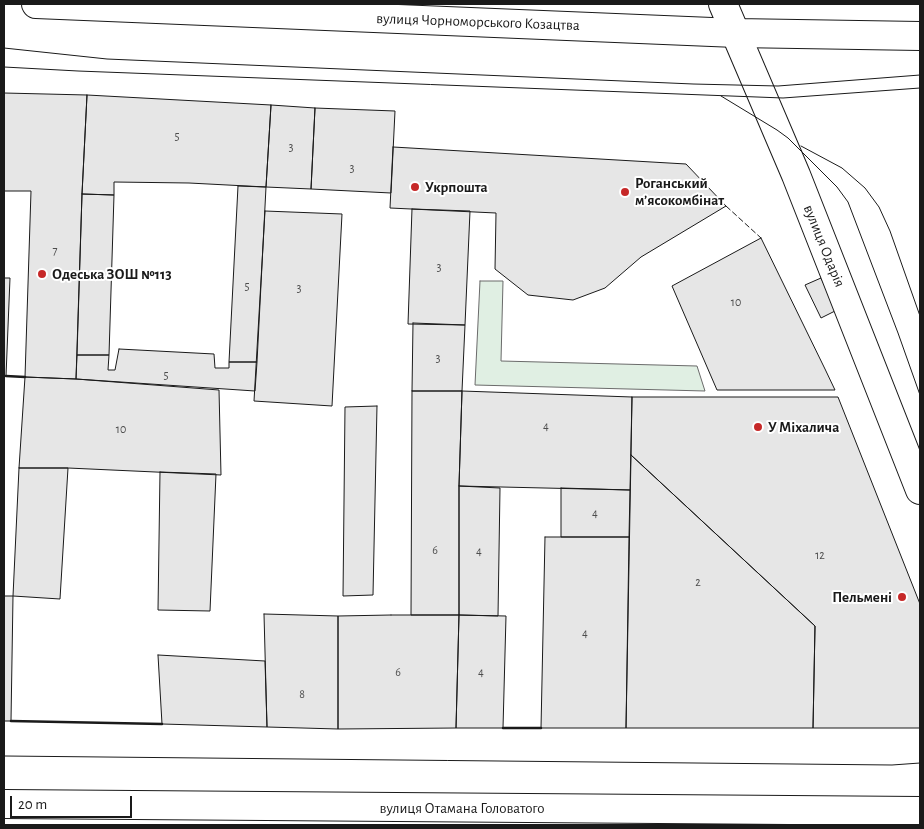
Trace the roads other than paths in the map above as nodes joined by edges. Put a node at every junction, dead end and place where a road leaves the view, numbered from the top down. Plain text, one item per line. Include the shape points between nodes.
1 (36, 4) edge
2 (724, 4) edge
3 (736, 33) junction
4 (920, 36) edge
5 (920, 490) edge
6 (4, 804) edge
7 (920, 811) edge

1 - 3 main road, вулиця Чорноморського Козацтва
2 - 3 main road, вулиця Одарія
3 - 4 main road, вулиця Чорноморського Козацтва
3 - 5 main road, вулиця Одарія via 796,175
6 - 7 main road, вулиця Отамана Головатого

